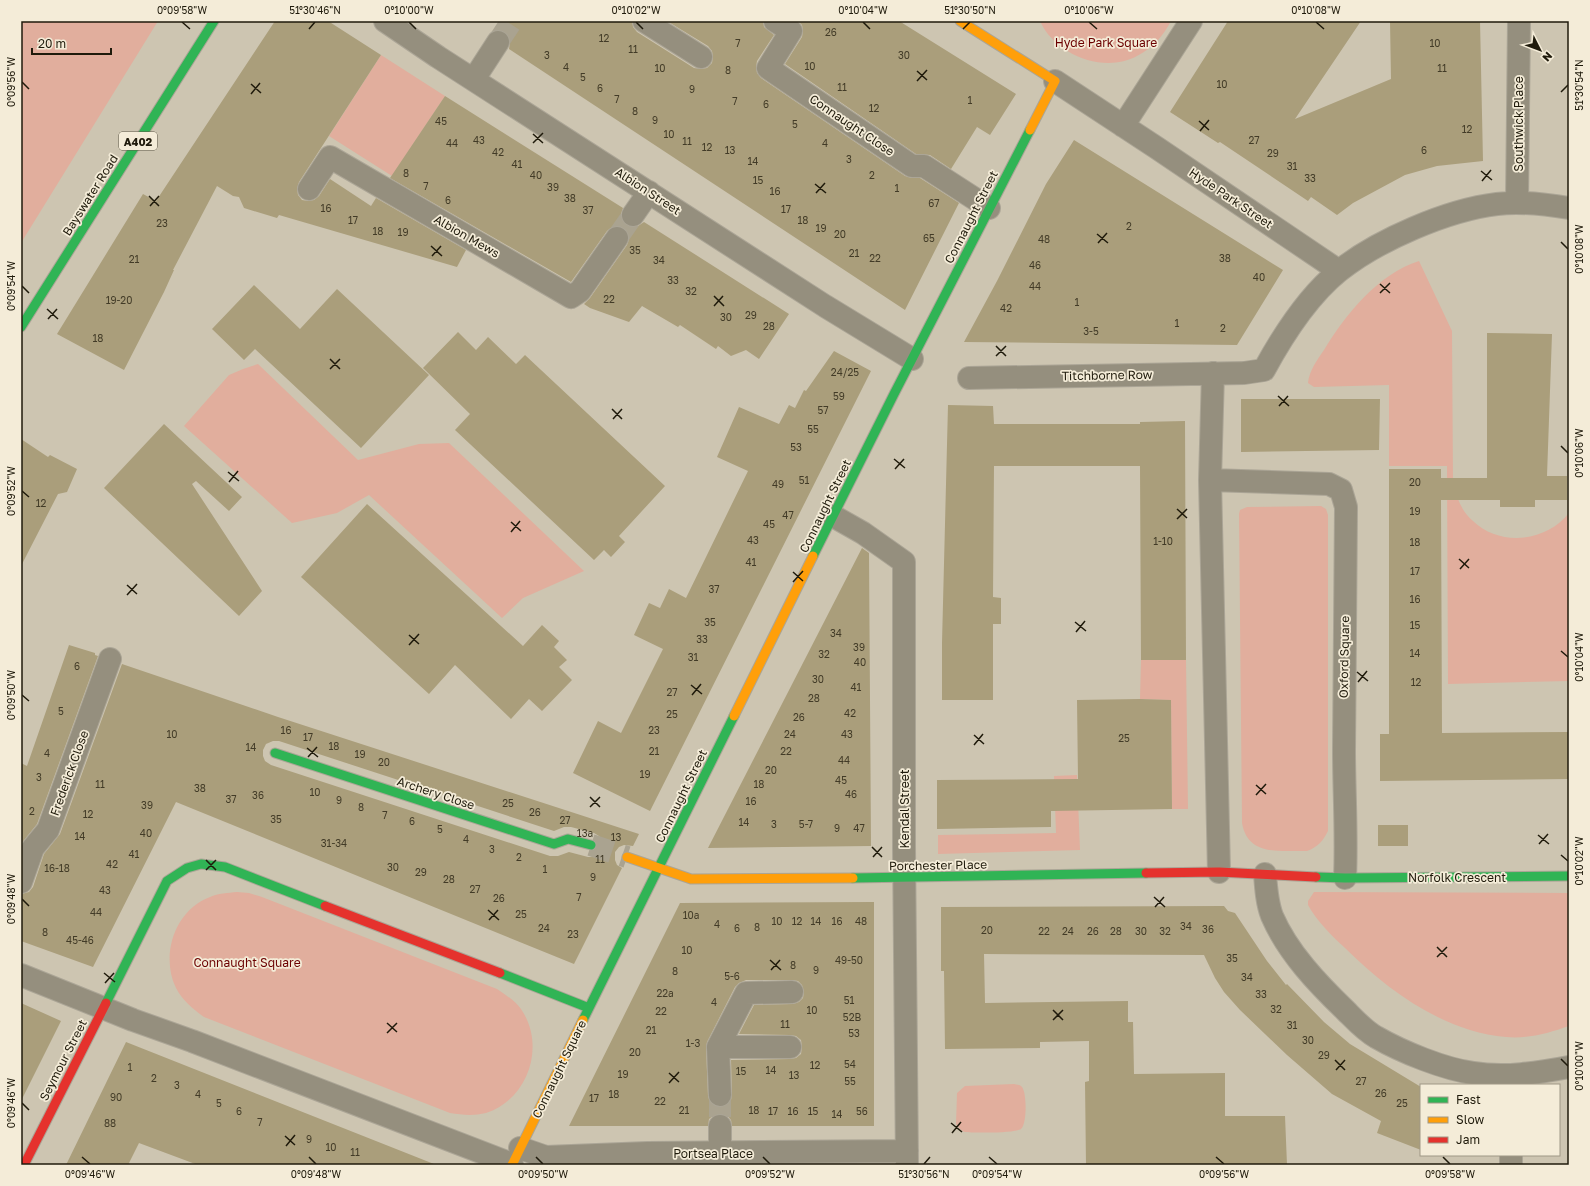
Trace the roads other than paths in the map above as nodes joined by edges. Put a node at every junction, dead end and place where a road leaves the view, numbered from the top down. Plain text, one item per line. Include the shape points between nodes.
1 (214, 21) edge
2 (385, 21) edge
3 (644, 21) edge
4 (775, 21) edge
5 (960, 21) edge
6 (1191, 21) edge
7 (1519, 21) edge
8 (990, 27) dead end
9 (987, 38) junction
10 (498, 42) tunnel mouth
11 (701, 57) dead end
12 (474, 79) junction
13 (1055, 81) junction
14 (1123, 126) junction
15 (309, 189) dead end
16 (649, 192) junction
17 (1518, 202) junction
18 (989, 208) junction
19 (1569, 208) edge
20 (633, 215) tunnel mouth
21 (617, 238) tunnel mouth
22 (1339, 271) junction
23 (21, 327) edge
24 (912, 359) junction
25 (1213, 373) junction
26 (969, 378) dead end
27 (1210, 480) junction
28 (833, 516) junction
29 (110, 659) dead end
30 (274, 753) dead end
31 (591, 845) tunnel mouth
32 (627, 857) tunnel mouth
33 (659, 868) junction
34 (1219, 872) junction
35 (1265, 874) junction
36 (1569, 876) edge
37 (904, 878) junction
38 (1344, 878) junction
39 (21, 882) edge
40 (21, 975) edge
41 (792, 992) dead end
42 (102, 1008) junction
43 (589, 1008) junction
44 (718, 1047) junction
45 (790, 1047) dead end
46 (1569, 1067) edge
47 (1511, 1080) edge
48 (720, 1095) tunnel mouth
49 (720, 1126) tunnel mouth
50 (720, 1152) junction
51 (907, 1158) edge
52 (515, 1159) edge
53 (24, 1165) edge

1 - 23 street, Bayswater Road / A402
2 - 12 street, Albion Street
3 - 11 street
4 - 18 street, Connaught Close via 791,31 768,68 912,166 924,166
5 - 9 street
6 - 14 street
7 - 17 street, Southwick Place
8 - 9 street
9 - 13 street
10 - 12 street
12 - 16 street, Albion Street
13 - 14 street
13 - 18 street, Connaught Street
14 - 22 street, Hyde Park Street
15 - 21 street, Albion Mews via 330,157 572,297 580,291
16 - 20 street
16 - 24 street, Albion Street
17 - 19 street, Titchborne Row
17 - 22 street, Titchborne Row via 1455,213 1409,231
18 - 24 street, Connaught Street
22 - 25 street, Titchborne Row via 1305,307 1264,370
24 - 28 street, Connaught Street
25 - 26 street, Titchborne Row
25 - 27 street
27 - 34 street
27 - 38 street, Oxford Square via 1329,484 1341,490 1346,507
28 - 33 street, Connaught Street
28 - 37 street, Kendal Street via 863,533 904,562
29 - 39 street, Frederick Close via 48,830 33,848
30 - 31 street, Archery Close via 554,844 568,839
32 - 33 street
33 - 37 street, Porchester Place via 691,879
33 - 43 street, Connaught Street
34 - 35 street, Porchester Place
34 - 37 street, Porchester Place
35 - 38 street
35 - 47 street via 1266,892 1272,915 1285,939 1323,989 1355,1020 1375,1036 1406,1052 1454,1069
36 - 38 street, Norfolk Crescent
37 - 51 street, Kendal Street
40 - 42 street
41 - 44 street via 746,993
42 - 43 street, Connaught Square via 167,882 183,869 207,863 225,866
42 - 52 street
42 - 53 street, Seymour Street
43 - 52 street, Connaught Square
44 - 45 street
44 - 48 street
46 - 47 street
49 - 50 street
50 - 51 street, Portsea Place
50 - 52 street, Portsea Place

